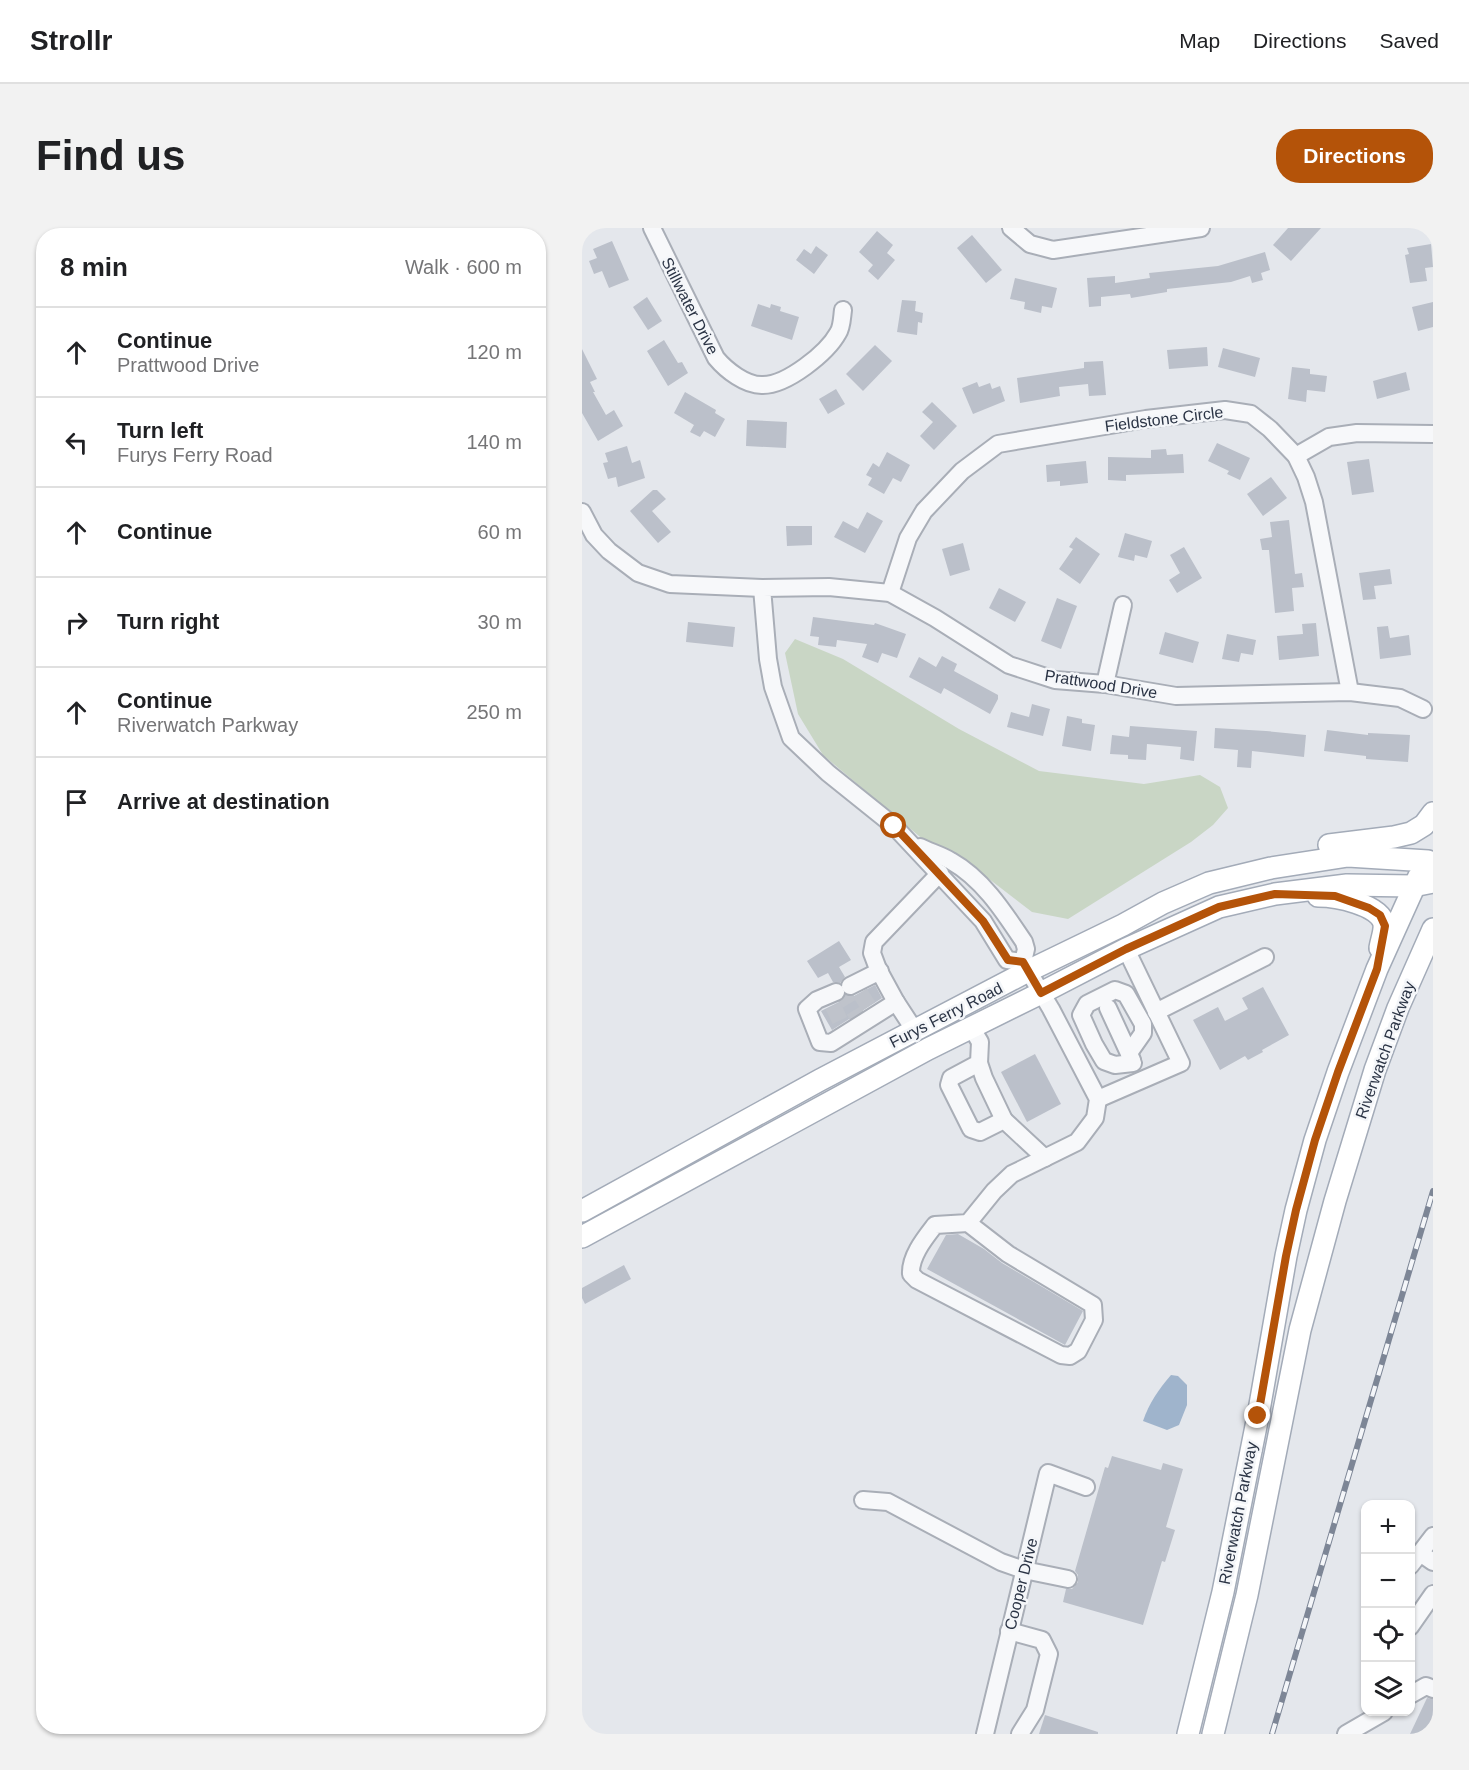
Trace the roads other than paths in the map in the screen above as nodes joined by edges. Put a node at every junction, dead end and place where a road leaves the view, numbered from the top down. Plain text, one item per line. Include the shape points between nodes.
1 (652, 228) edge
2 (1011, 228) edge
3 (1201, 228) edge
4 (843, 310) dead end
5 (1433, 434) edge
6 (1296, 456) junction
7 (582, 512) edge
8 (588, 539) edge
9 (762, 588) junction
10 (890, 593) junction
11 (1124, 605) dead end
12 (1106, 684) junction
13 (1350, 692) junction
14 (1423, 709) dead end
15 (1433, 813) edge
16 (911, 843) junction
17 (1431, 858) edge
18 (1271, 868) junction
19 (940, 873) junction
20 (1423, 884) edge
21 (1275, 894) junction
22 (1433, 929) edge
23 (1126, 949) junction
24 (1265, 957) dead end
25 (1026, 966) junction
26 (1377, 969) junction
27 (879, 971) junction
28 (1041, 993) junction
29 (896, 1002) junction
30 (1108, 1008) dead end
31 (1156, 1012) junction
32 (971, 1028) junction
33 (915, 1031) junction
34 (831, 1043) junction
35 (979, 1063) junction
36 (844, 1068) junction
37 (1142, 1080) junction
38 (1098, 1099) junction
39 (1004, 1120) junction
40 (1045, 1158) junction
41 (582, 1211) edge
42 (968, 1223) junction
43 (582, 1237) edge
44 (1086, 1486) dead end
45 (864, 1500) dead end
46 (1433, 1536) edge
47 (1421, 1560) edge
48 (1024, 1570) junction
49 (1068, 1579) dead end
50 (1433, 1594) edge
51 (1415, 1621) edge
52 (1009, 1631) junction
53 (1433, 1689) edge
54 (1415, 1692) edge
55 (1377, 1716) edge
56 (985, 1734) edge
57 (1020, 1734) edge
58 (1188, 1734) edge
59 (1213, 1734) edge
60 (1346, 1734) edge

1 - 4 street, Stillwater Drive via 716,358 742,380 763,385 788,379 822,352 839,332
2 - 3 street via 1030,244 1053,250
5 - 6 street via 1357,433 1329,437
6 - 10 street, Fieldstone Circle via 1251,414 1225,410 998,444 962,471 924,511 908,538
6 - 13 street, Fieldstone Circle via 1314,502
7 - 8 street, Prattwood Drive
8 - 9 street, Prattwood Drive via 638,573 670,584
9 - 10 street, Prattwood Drive via 829,587
9 - 16 street via 773,687 791,738
10 - 12 street, Prattwood Drive via 1009,665 1055,680
11 - 12 street
12 - 13 street, Prattwood Drive via 1176,696
13 - 14 street, Prattwood Drive via 1400,698
15 - 18 main road via 1411,833 1296,849
16 - 19 street
16 - 25 street via 952,861 998,902 1024,942
17 - 18 main road, Furys Ferry Road via 1348,856
17 - 20 main road, Riverwatch Parkway
18 - 25 main road, Furys Ferry Road via 1209,883
19 - 25 street via 983,921 1008,960
19 - 27 street via 874,942 872,953
20 - 21 main road, Furys Ferry Road via 1347,885
20 - 26 main road, Riverwatch Parkway
21 - 23 main road, Furys Ferry Road via 1219,907
21 - 26 main road via 1335,896 1380,915 1385,926
22 - 59 main road, Riverwatch Parkway via 1375,1070 1335,1201 1300,1330 1247,1595
23 - 28 main road, Furys Ferry Road
23 - 31 street
24 - 31 street
25 - 28 street
25 - 33 main road, Furys Ferry Road
26 - 58 main road, Riverwatch Parkway via 1328,1101 1296,1210 1223,1592
27 - 29 street
27 - 34 street via 843,993 817,1000 807,1009 820,1042
28 - 32 main road, Furys Ferry Road
28 - 38 street
29 - 33 street
29 - 34 street via 844,1030
30 - 37 street
31 - 37 street via 1181,1062
32 - 35 street via 980,1042
32 - 43 main road, Furys Ferry Road
33 - 36 main road, Furys Ferry Road
34 - 36 street
35 - 39 street
35 - 39 street via 951,1078 949,1085 971,1129 980,1132
36 - 41 main road, Furys Ferry Road
37 - 38 street
38 - 40 street via 1095,1118 1077,1142
39 - 40 street
40 - 42 street via 1012,1174
42 - 42 street via 1008,1254 1093,1305 1094,1320 1078,1351 1070,1356 1061,1355 911,1274 910,1267 935,1225
44 - 48 street, Cooper Drive via 1048,1473
45 - 48 street via 888,1502 1001,1562
46 - 47 street
48 - 49 street
48 - 52 street, Cooper Drive
50 - 51 street
52 - 56 street, Cooper Drive
52 - 57 street via 1042,1640 1049,1654 1035,1710
53 - 54 street via 1426,1686
55 - 60 street

